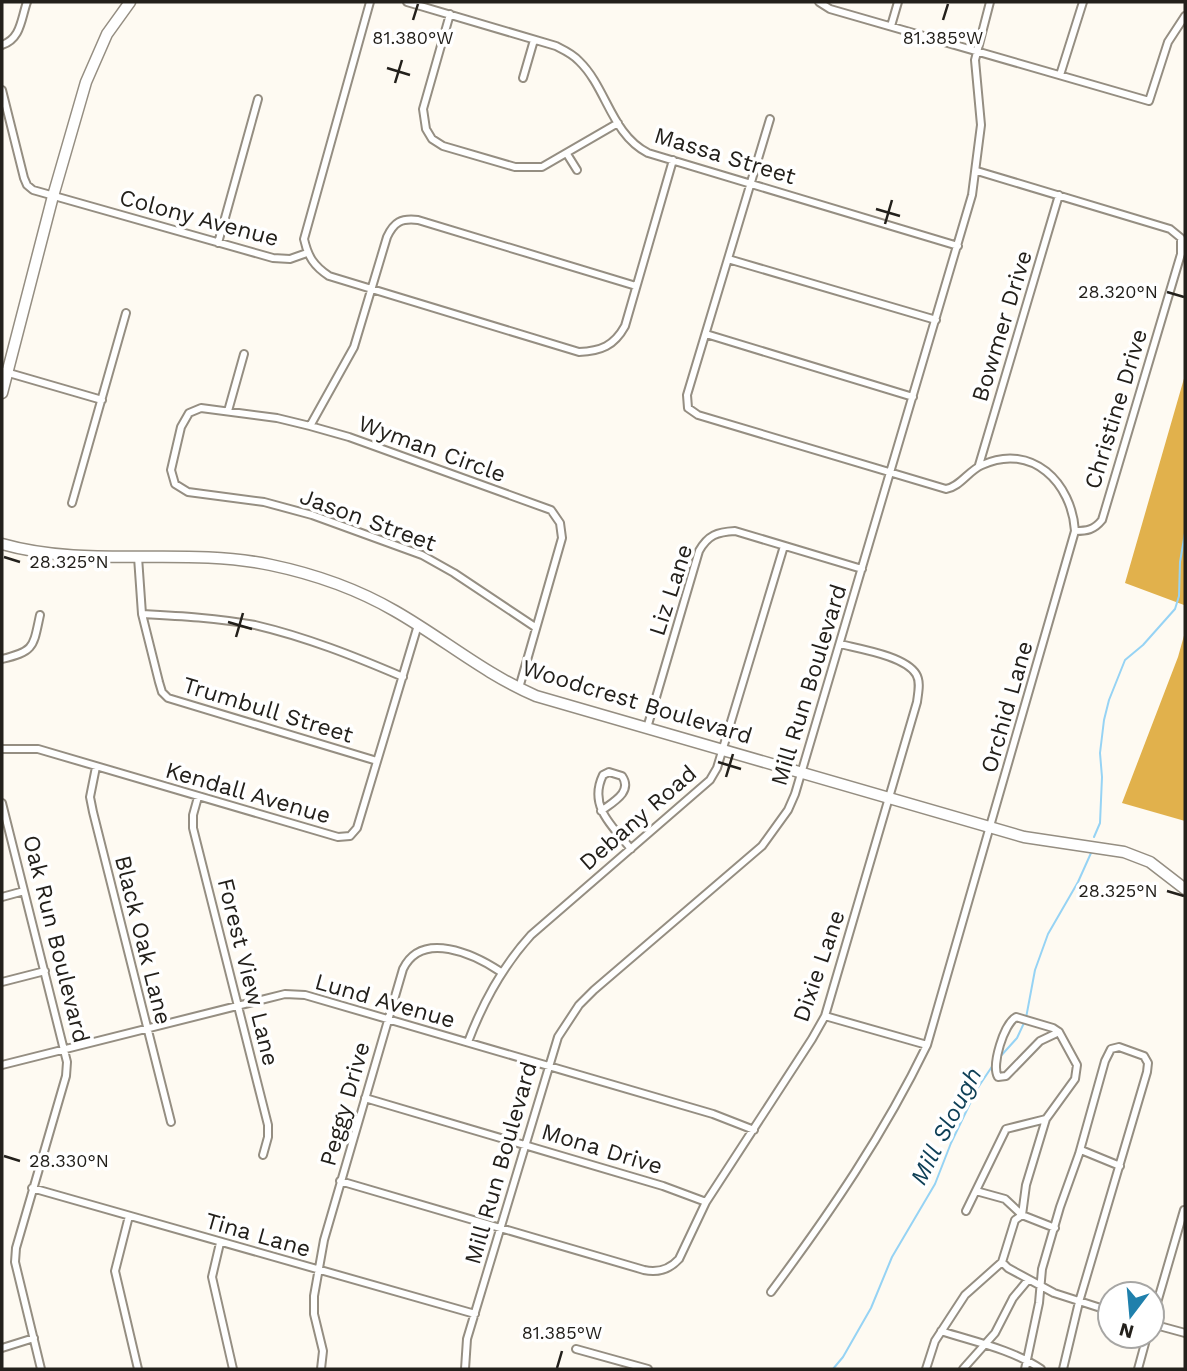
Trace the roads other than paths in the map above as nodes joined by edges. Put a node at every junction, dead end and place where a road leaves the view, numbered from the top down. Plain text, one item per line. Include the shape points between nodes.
1 (27, 2) edge
2 (130, 2) edge
3 (370, 2) edge
4 (407, 2) edge
5 (819, 2) edge
6 (898, 2) edge
7 (990, 2) edge
8 (1083, 2) edge
9 (450, 14) junction
10 (1185, 16) edge
11 (891, 26) junction
12 (534, 40) junction
13 (2, 45) edge
14 (977, 52) junction
15 (1060, 75) junction
16 (523, 78) dead end
17 (2, 90) edge
18 (258, 99) dead end
19 (770, 119) dead end
20 (618, 122) junction
21 (567, 154) junction
22 (673, 160) junction
23 (577, 170) dead end
24 (977, 172) junction
25 (750, 183) junction
26 (1059, 195) junction
27 (53, 196) junction
28 (218, 243) junction
29 (958, 246) junction
30 (307, 253) junction
31 (728, 259) junction
32 (636, 286) junction
33 (372, 289) junction
34 (126, 313) dead end
35 (936, 320) junction
36 (705, 334) junction
37 (244, 354) dead end
38 (5, 372) edge
39 (2, 393) edge
40 (914, 397) junction
41 (102, 400) junction
42 (228, 411) junction
43 (310, 426) junction
44 (979, 466) junction
45 (891, 472) junction
46 (175, 484) joint
47 (72, 503) dead end
48 (1075, 531) junction
49 (2, 544) edge
50 (784, 546) junction
51 (138, 556) junction
52 (862, 569) junction
53 (142, 614) junction
54 (40, 615) dead end
55 (418, 625) junction
56 (535, 627) junction
57 (840, 644) junction
58 (2, 659) edge
59 (402, 677) junction
60 (519, 688) junction
61 (647, 728) junction
62 (2, 749) edge
63 (723, 749) junction
64 (377, 761) junction
65 (96, 767) junction
66 (802, 773) junction
67 (198, 797) junction
68 (889, 797) junction
69 (2, 803) edge
70 (601, 811) junction
71 (990, 827) junction
72 (631, 849) junction
73 (1185, 889) edge
74 (24, 891) junction
75 (2, 897) edge
76 (45, 971) junction
77 (501, 972) junction
78 (2, 982) edge
79 (239, 1006) junction
80 (825, 1016) junction
81 (388, 1019) junction
82 (148, 1029) junction
83 (1059, 1032) junction
84 (468, 1042) junction
85 (927, 1045) junction
86 (64, 1050) junction
87 (2, 1065) edge
88 (548, 1066) junction
89 (365, 1098) junction
90 (1046, 1119) junction
91 (171, 1122) dead end
92 (754, 1130) junction
93 (525, 1145) junction
94 (1081, 1150) junction
95 (262, 1155) dead end
96 (1120, 1166) junction
97 (340, 1181) junction
98 (32, 1188) junction
99 (976, 1191) junction
100 (706, 1202) junction
101 (1184, 1210) edge
102 (966, 1211) dead end
103 (1021, 1215) junction
104 (129, 1216) junction
105 (1183, 1221) edge
106 (1055, 1228) junction
107 (500, 1229) junction
108 (220, 1243) junction
109 (1002, 1262) junction
110 (318, 1270) junction
111 (1028, 1280) junction
112 (1165, 1280) edge
113 (1040, 1284) junction
114 (771, 1292) dead end
115 (1079, 1302) junction
116 (1096, 1307) edge
117 (475, 1314) junction
118 (1166, 1327) edge
119 (941, 1331) junction
120 (1185, 1333) edge
121 (34, 1338) junction
122 (986, 1344) junction
123 (2, 1348) edge
124 (576, 1349) dead end
125 (1143, 1350) edge
126 (1025, 1359) junction
127 (41, 1369) edge
128 (138, 1369) edge
129 (233, 1369) edge
130 (321, 1369) edge
131 (465, 1369) edge
132 (648, 1369) edge
133 (926, 1369) edge
134 (962, 1369) edge
135 (1025, 1369) edge
136 (1041, 1369) edge
137 (1063, 1369) edge
138 (1138, 1369) edge

1 - 13 street via 16,35
2 - 27 street via 95,58
3 - 30 street via 306,228
4 - 9 street, Massa Street
5 - 11 street
6 - 11 street
7 - 14 street, Mill Run Boulevard
8 - 15 street
9 - 12 street, Massa Street
9 - 21 street via 423,109 432,139 528,169
10 - 15 street via 1168,42 1149,101
11 - 14 street
12 - 16 street
12 - 20 street, Massa Street via 556,46 580,61
14 - 15 street
14 - 24 street, Mill Run Boulevard via 974,69 981,125
17 - 27 street, Colony Avenue via 27,185
18 - 28 street
19 - 25 street
20 - 21 street
20 - 22 street, Massa Street via 639,148
21 - 23 street
22 - 25 street, Massa Street
22 - 32 street
24 - 26 street
24 - 29 street, Mill Run Boulevard
25 - 29 street, Massa Street
25 - 31 street
26 - 44 street, Bowmer Drive
26 - 48 street, Christine Drive via 1170,229 1181,238 1181,254 1102,520 1088,531
27 - 28 street, Colony Avenue
27 - 38 street
28 - 30 street, Colony Avenue via 273,258
29 - 35 street, Mill Run Boulevard
30 - 33 street, Colony Avenue via 329,276
31 - 35 street
31 - 36 street
32 - 33 street, Colony Avenue via 619,336 609,346 579,352
32 - 33 street via 406,219 392,226
33 - 43 street via 354,347
34 - 41 street
35 - 40 street, Mill Run Boulevard
36 - 40 street
36 - 45 street, Orchid Lane via 687,395 688,408 698,415
37 - 42 street
38 - 39 street
38 - 41 street
40 - 45 street, Mill Run Boulevard
41 - 47 street
42 - 43 street, Wyman Circle
42 - 46 street, Wyman Circle via 201,408 189,413 171,470
43 - 56 street, Wyman Circle via 551,510 560,523 562,538
44 - 45 street, Orchid Lane via 946,489
44 - 48 street, Orchid Lane via 1006,459 1040,466 1065,492
45 - 52 street, Mill Run Boulevard
46 - 56 street, Jason Street via 188,492 264,502 312,515 422,555
48 - 71 street, Orchid Lane
49 - 51 street, Woodcrest Boulevard via 73,557
50 - 52 street, Liz Lane
50 - 61 street, Liz Lane via 735,531 722,531 705,540
50 - 63 street, Debany Road
51 - 53 street, Trumbull Street
51 - 55 street, Woodcrest Boulevard via 207,557 271,565 335,584
52 - 57 street, Mill Run Boulevard
53 - 59 street via 253,625 298,636
53 - 64 street, Trumbull Street via 162,692 168,698
54 - 58 street via 30,648
55 - 59 street, Kendall Avenue
55 - 60 street, Woodcrest Boulevard via 477,666
56 - 60 street, Wyman Circle
57 - 66 street, Mill Run Boulevard
57 - 68 street, Dixie Lane via 900,660 918,676 917,702
59 - 64 street, Kendall Avenue
60 - 61 street, Woodcrest Boulevard
61 - 63 street, Woodcrest Boulevard
62 - 65 street, Kendall Avenue via 38,749
63 - 66 street, Woodcrest Boulevard
63 - 72 street, Debany Road via 710,780
64 - 67 street, Kendall Avenue via 357,828 350,836 338,837
65 - 67 street, Kendall Avenue
65 - 82 street, Black Oak Lane via 90,797
66 - 68 street, Woodcrest Boulevard
66 - 88 street, Mill Run Boulevard via 788,810 762,846 579,1005 558,1037
67 - 79 street, Forest View Lane via 193,828
68 - 71 street, Woodcrest Boulevard
68 - 80 street, Dixie Lane
69 - 74 street, Oak Run Boulevard
70 - 70 street via 597,792 603,775 622,776 626,782 622,795
70 - 72 street
71 - 73 street, Woodcrest Boulevard via 1040,840 1124,852 1150,862
71 - 85 street, Orchid Lane
72 - 77 street, Debany Road via 531,935
74 - 75 street
74 - 76 street, Oak Run Boulevard
76 - 78 street
76 - 86 street, Oak Run Boulevard
77 - 81 street, Peggy Drive via 475,957 440,948 415,952 403,969
77 - 84 street, Debany Road
79 - 81 street, Lund Avenue via 285,994 305,995
79 - 82 street, Lund Avenue
79 - 95 street, Forest View Lane via 268,1125
80 - 85 street
80 - 92 street, Dixie Lane
81 - 84 street, Lund Avenue
81 - 89 street, Peggy Drive
82 - 86 street, Lund Avenue
82 - 91 street, Black Oak Lane
83 - 83 street via 1040,1041 1006,1076 998,1077 995,1070 1010,1021 1021,1018
83 - 90 street via 1077,1065 1075,1079
84 - 88 street, Lund Avenue
85 - 114 street, Orchid Lane via 849,1184
86 - 87 street, Lund Avenue
86 - 98 street, Oak Run Boulevard via 67,1069
88 - 92 street, Lund Avenue
88 - 93 street, Mill Run Boulevard
89 - 93 street, Mona Drive
89 - 97 street, Peggy Drive
90 - 99 street via 1006,1129
90 - 103 street
92 - 100 street, Dixie Lane
93 - 100 street, Mona Drive
93 - 107 street, Mill Run Boulevard
94 - 96 street
94 - 96 street via 1111,1049 1119,1047 1144,1056 1148,1063
94 - 106 street
96 - 115 street
97 - 107 street
97 - 110 street, Peggy Drive
98 - 104 street, Tina Lane
98 - 121 street, Oak Run Boulevard via 15,1262
99 - 102 street
99 - 103 street via 1005,1199
100 - 107 street, Dixie Lane via 678,1259 653,1272
101 - 105 street
103 - 106 street
103 - 109 street via 1015,1220
104 - 108 street, Tina Lane
104 - 128 street via 115,1271
105 - 112 street
106 - 113 street
107 - 117 street, Mill Run Boulevard
108 - 110 street, Tina Lane
108 - 129 street via 212,1278
109 - 111 street
109 - 119 street via 965,1295
110 - 117 street, Tina Lane
110 - 130 street, Peggy Drive via 314,1314 323,1351
111 - 113 street
111 - 122 street
113 - 115 street
113 - 126 street via 1040,1303
115 - 116 street
115 - 137 street
117 - 131 street, Mill Run Boulevard
118 - 120 street
119 - 122 street
119 - 133 street
121 - 123 street
121 - 127 street, Oak Run Boulevard
122 - 126 street
122 - 134 street
124 - 132 street
125 - 138 street
126 - 135 street
126 - 136 street

